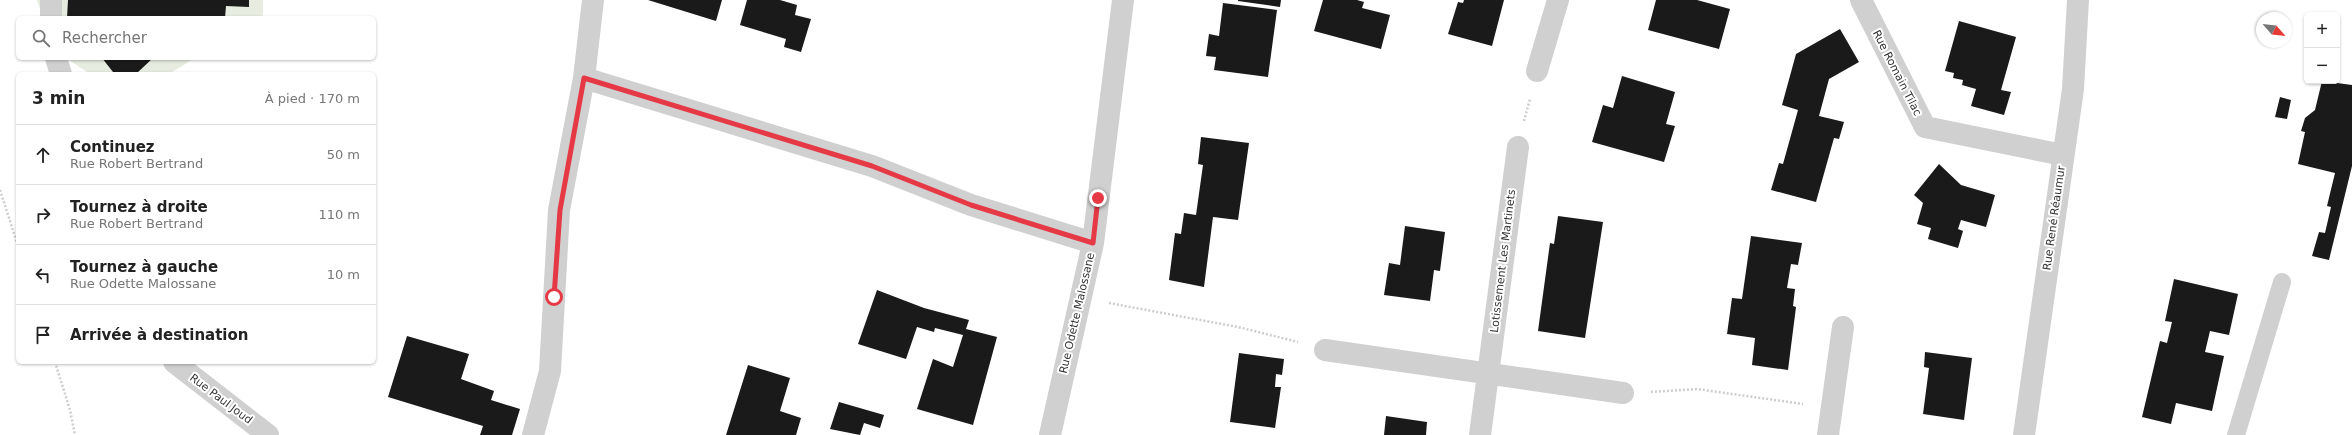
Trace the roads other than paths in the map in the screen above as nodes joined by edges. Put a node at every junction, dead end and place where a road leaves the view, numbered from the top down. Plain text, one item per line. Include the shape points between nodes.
1 (51, 0) edge
2 (593, 0) edge
3 (1123, 0) edge
4 (1558, 0) edge
5 (1861, 0) edge
6 (2078, 0) edge
7 (51, 16) edge
8 (57, 60) edge
9 (1537, 71) road end
10 (60, 72) edge
11 (584, 78) junction
12 (1518, 147) road end
13 (2062, 155) junction
14 (1093, 243) junction
15 (2282, 282) dead end
16 (1843, 327) dead end
17 (1325, 350) road end
18 (177, 364) edge
19 (1489, 374) junction
20 (1623, 393) road end
21 (268, 435) edge
22 (533, 435) edge
23 (1050, 435) edge
24 (1480, 435) edge
25 (1828, 435) edge
26 (2024, 435) edge
27 (2236, 435) edge

1 - 7 street
2 - 11 street
3 - 14 street, Rue Odette Malossane
4 - 9 street
5 - 13 street, Rue Romain Tilac via 1925,127
6 - 13 street, Rue René Réaumur via 2072,89
8 - 10 street
11 - 14 street via 872,166 971,205
11 - 22 street via 560,210 550,371
12 - 19 street, Lotissement Les Martinets
13 - 26 street, Rue René Réaumur
14 - 23 street, Rue Odette Malossane
15 - 27 lane
16 - 25 street
17 - 19 street
18 - 21 street, Rue Paul Joud
19 - 20 street
19 - 24 street, Lotissement Les Martinets

